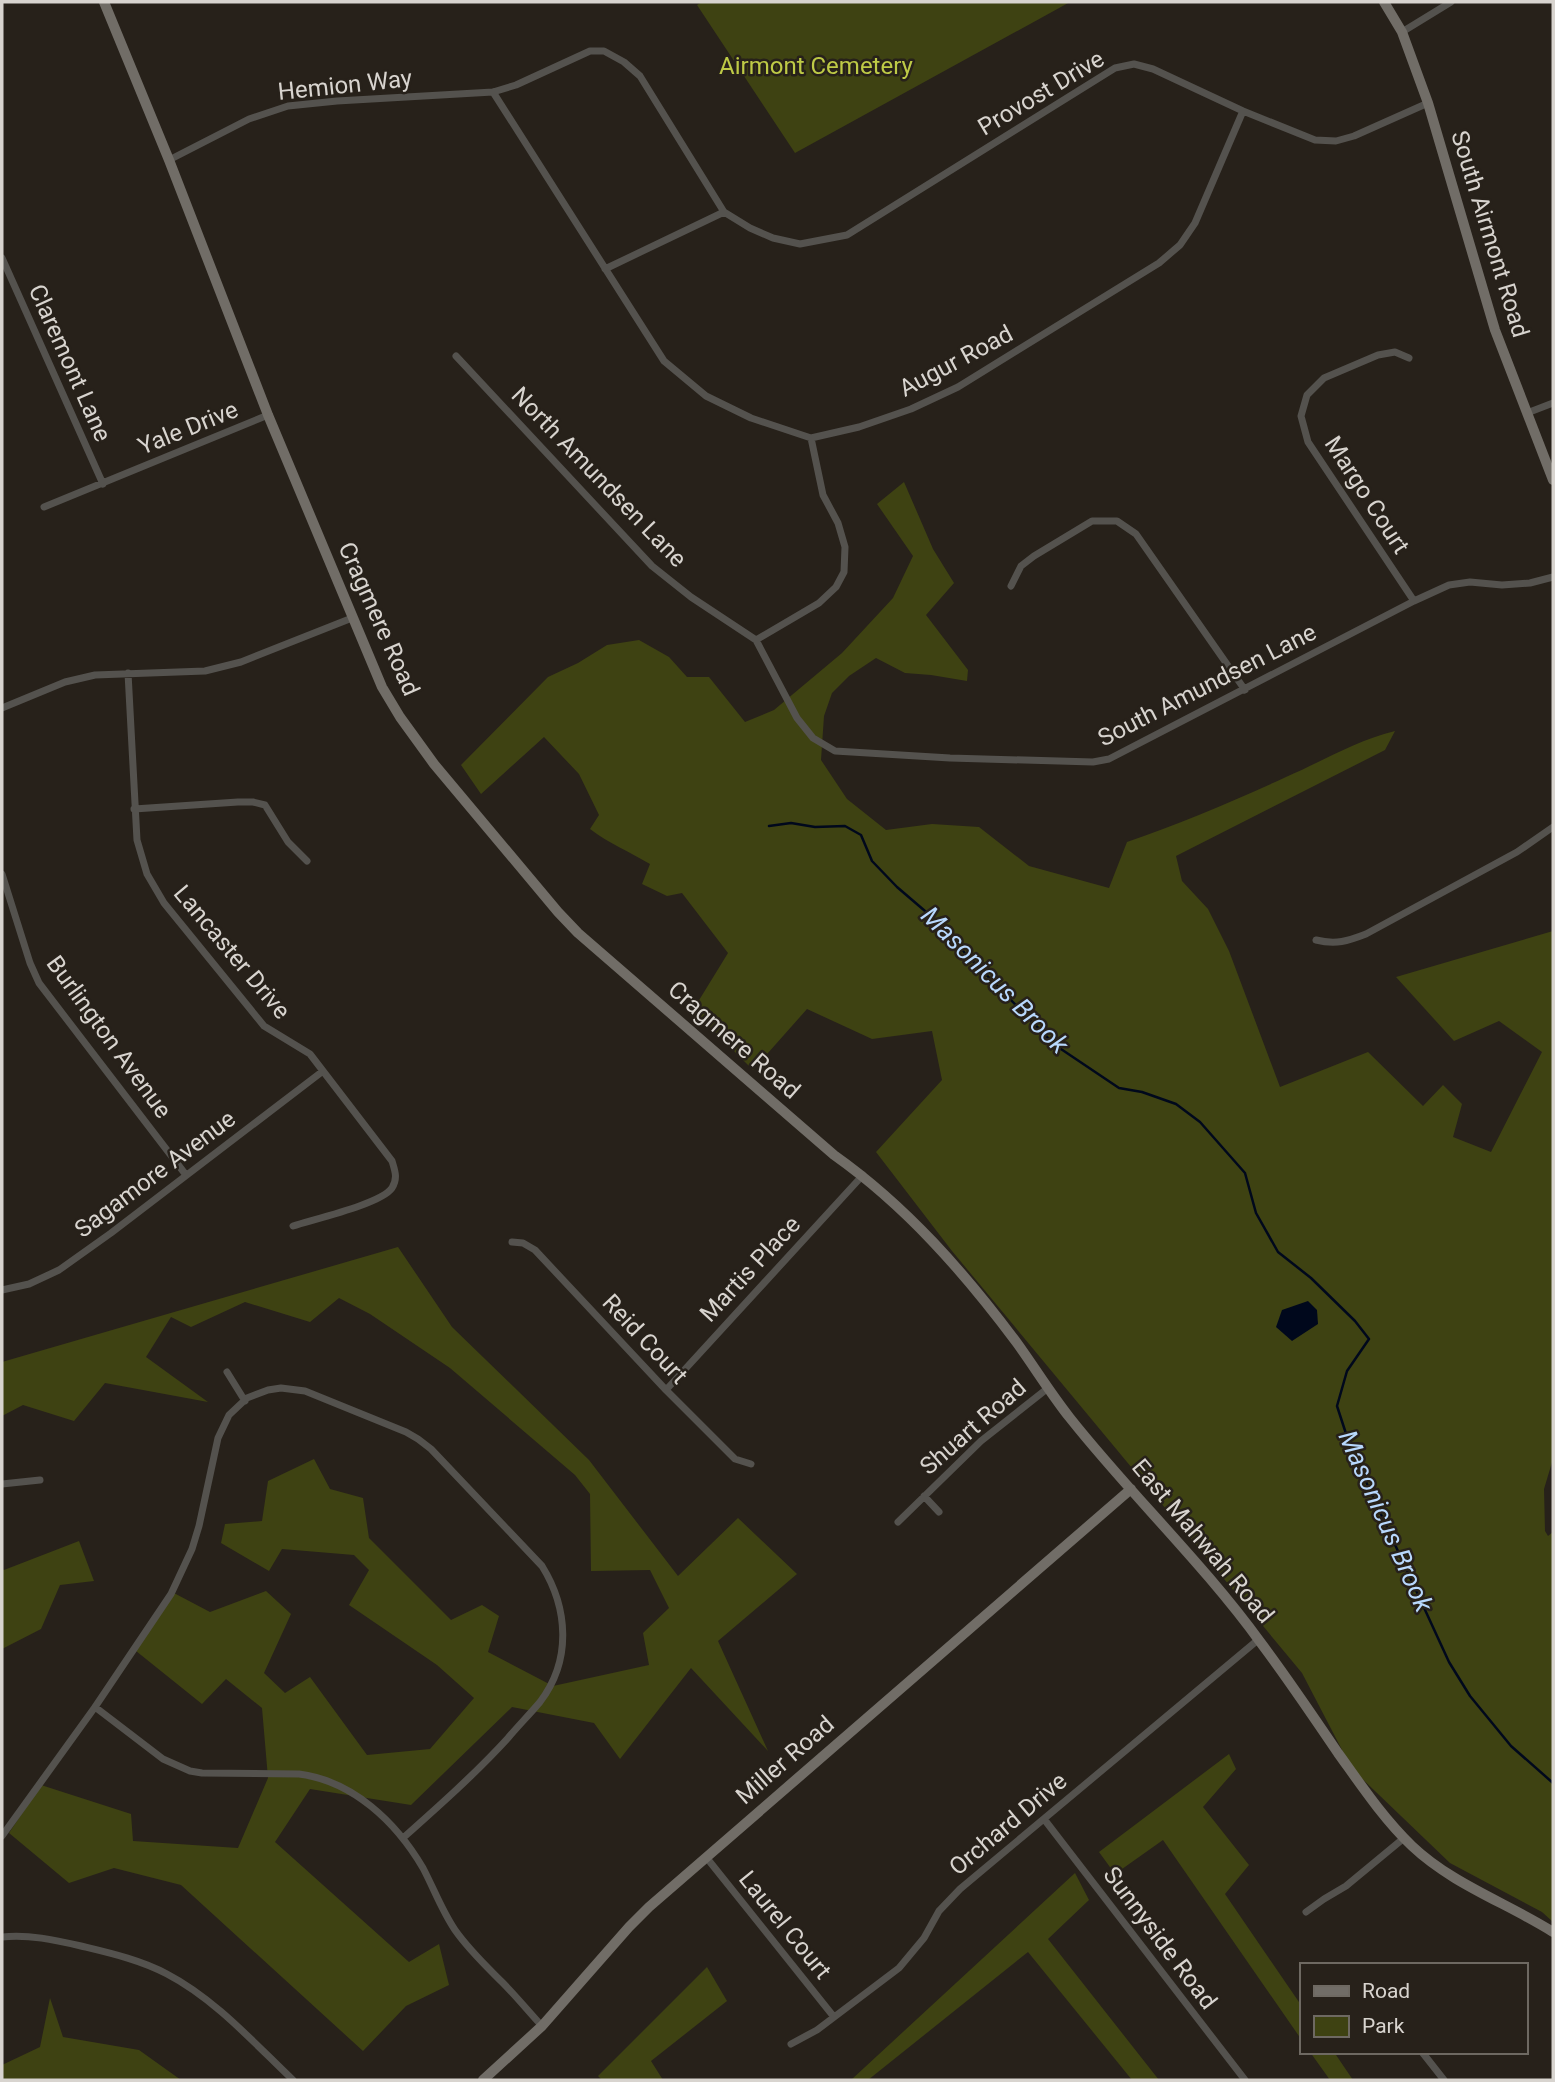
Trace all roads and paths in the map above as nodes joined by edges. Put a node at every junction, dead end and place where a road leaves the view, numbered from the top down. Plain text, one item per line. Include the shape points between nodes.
1 (104, 2) edge
2 (1384, 2) edge
3 (1451, 2) edge
4 (1402, 32) junction
5 (493, 92) junction
6 (1428, 103) junction
7 (1243, 111) junction
8 (169, 160) junction
9 (724, 212) junction
10 (2, 258) edge
11 (605, 269) junction
12 (456, 356) dead end
13 (1409, 358) dead end
14 (1553, 403) edge
15 (1527, 413) junction
16 (268, 415) junction
17 (811, 438) junction
18 (1553, 480) edge
19 (103, 484) junction
20 (44, 507) dead end
21 (1553, 577) edge
22 (1011, 586) dead end
23 (1414, 601) junction
24 (352, 618) junction
25 (756, 640) junction
26 (128, 673) junction
27 (1245, 690) junction
28 (2, 708) edge
29 (134, 809) junction
30 (1553, 827) edge
31 (307, 861) dead end
32 (2, 877) edge
33 (1316, 940) dead end
34 (323, 1070) junction
35 (834, 1155) joint
36 (186, 1175) junction
37 (863, 1175) junction
38 (293, 1226) dead end
39 (512, 1241) dead end
40 (2, 1290) edge
41 (227, 1372) dead end
42 (1048, 1388) junction
43 (666, 1390) junction
44 (245, 1401) junction
45 (751, 1464) dead end
46 (40, 1480) dead end
47 (2, 1484) edge
48 (1131, 1489) junction
49 (923, 1496) junction
50 (939, 1512) dead end
51 (898, 1522) dead end
52 (1259, 1639) junction
53 (94, 1707) junction
54 (1044, 1818) junction
55 (2, 1836) edge
56 (403, 1838) junction
57 (1404, 1838) junction
58 (706, 1857) junction
59 (1306, 1912) dead end
60 (1553, 1932) edge
61 (2, 1937) edge
62 (834, 2017) junction
63 (542, 2026) junction
64 (791, 2044) dead end
65 (1424, 2054) edge
66 (293, 2080) edge
67 (483, 2080) edge
68 (1245, 2080) edge
69 (1444, 2080) edge

1 - 8 street, Cragmere Road
2 - 4 street, South Airmont Road
3 - 4 street
4 - 6 street, South Airmont Road
5 - 8 street, Hemion Way via 288,106 248,119
5 - 9 street, Hemion Way via 590,51 604,51 640,76
5 - 11 street
6 - 7 street, Provost Drive via 1336,141 1315,140
6 - 15 street, South Airmont Road via 1495,330
7 - 9 street, Provost Drive via 1134,64 1096,79 847,236 800,244 773,238
7 - 17 street, Augur Road via 1195,223 1180,245 1159,263 958,387 911,409
8 - 16 street, Cragmere Road
9 - 11 street
10 - 19 street, Claremont Lane
11 - 17 street via 664,360 706,396 751,418
12 - 25 street, North Amundsen Lane via 652,566
13 - 23 street, Margo Court via 1395,352 1378,355 1324,378 1307,395 1301,416 1308,442
14 - 15 street
15 - 18 street, South Airmont Road
16 - 19 street, Yale Drive
16 - 24 street, Cragmere Road
17 - 25 street via 823,495 845,547 844,572 819,603
19 - 20 street, Yale Drive
21 - 23 street, South Amundsen Lane via 1531,583 1449,585
22 - 27 street via 1021,566 1034,556 1092,521 1117,522 1136,534
23 - 27 street, South Amundsen Lane
24 - 26 street via 241,662 205,671
24 - 35 street, Cragmere Road via 400,717 558,912
25 - 27 street, South Amundsen Lane via 797,718 813,738 835,751 1093,762 1109,759
26 - 28 street via 65,682
26 - 29 street, Lancaster Drive
29 - 31 street via 238,802 265,805 288,842
29 - 34 street, Lancaster Drive via 147,874 164,903 264,1026 310,1054
30 - 33 street via 1517,852 1366,934 1346,941
32 - 36 street, Burlington Avenue via 39,983
34 - 36 street, Sagamore Avenue
34 - 38 street, Lancaster Drive via 397,1174 386,1195
35 - 37 street, East Mahwah Road
36 - 40 street, Sagamore Avenue via 60,1270
37 - 42 street, East Mahwah Road via 951,1261
37 - 43 street, Martis Place
39 - 43 street, Reid Court via 535,1250
41 - 44 street
42 - 48 street, East Mahwah Road
42 - 49 street, Shuart Road via 981,1441
43 - 45 street, Reid Court via 735,1459
44 - 53 street via 229,1415 218,1438 199,1527 182,1574
44 - 56 street via 268,1390 305,1391 418,1439 531,1554 557,1596 563,1644 549,1688 496,1751
46 - 47 street
48 - 52 street, East Mahwah Road
48 - 58 street, Miller Road
49 - 50 street, Shuart Road
49 - 51 street, Shuart Road
52 - 54 street, Orchard Drive
52 - 57 street, East Mahwah Road via 1369,1797
53 - 55 street
53 - 56 street via 163,1759 190,1771 299,1774 328,1780 356,1794
54 - 62 street, Orchard Drive via 948,1899 899,1968
54 - 68 street, Sunnyside Road
56 - 63 street via 456,1931
57 - 59 street
57 - 60 street, East Mahwah Road via 1430,1863
58 - 62 street, Laurel Court
58 - 63 street, Miller Road via 629,1927
61 - 66 street via 70,1943 167,1973 219,2011
62 - 64 street, Orchard Drive
63 - 67 street, Miller Road
65 - 69 street

